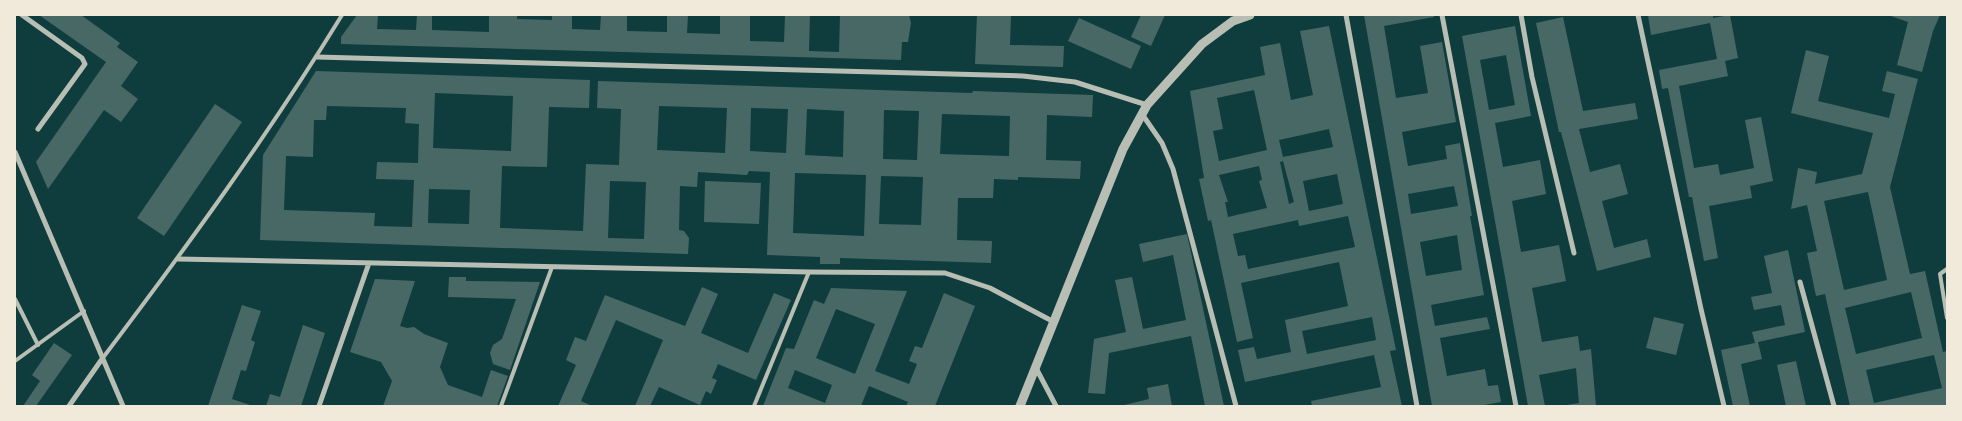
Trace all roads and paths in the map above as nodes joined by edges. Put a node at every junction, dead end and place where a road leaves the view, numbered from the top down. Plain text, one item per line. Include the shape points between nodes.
1 (22, 15) edge
2 (342, 15) edge
3 (1250, 15) edge
4 (1346, 15) edge
5 (1442, 15) edge
6 (1521, 15) edge
7 (1638, 15) edge
8 (316, 57) junction
9 (1147, 105) junction
10 (1142, 114) junction
11 (38, 129) dead end
12 (15, 152) edge
13 (1574, 253) dead end
14 (178, 258) junction
15 (369, 263) junction
16 (552, 267) junction
17 (1947, 269) edge
18 (809, 272) junction
19 (1800, 282) dead end
20 (15, 299) edge
21 (84, 311) junction
22 (1947, 318) edge
23 (1054, 322) junction
24 (38, 345) junction
25 (102, 359) junction
26 (15, 361) edge
27 (1036, 368) junction
28 (69, 406) edge
29 (123, 406) edge
30 (319, 406) edge
31 (502, 406) edge
32 (754, 406) edge
33 (1020, 406) edge
34 (1056, 406) edge
35 (1236, 406) edge
36 (1417, 406) edge
37 (1516, 406) edge
38 (1724, 406) edge
39 (1834, 406) edge

1 - 11 street via 82,58 85,64
2 - 8 lane
3 - 9 street via 1233,21 1202,44
4 - 36 street
5 - 37 street
6 - 13 street via 1532,77
7 - 38 street
8 - 9 street via 1023,76 1075,82
8 - 14 lane
9 - 10 street
10 - 23 street via 1123,149
10 - 35 street via 1162,143 1173,169
12 - 21 street
14 - 15 street
14 - 25 lane
15 - 16 street
15 - 30 street
16 - 18 street
16 - 31 lane
17 - 22 lane via 1940,274
18 - 23 street via 945,273 990,288
18 - 32 lane
19 - 39 street
20 - 24 lane
21 - 24 lane
21 - 25 street
23 - 27 street
24 - 26 lane
25 - 28 street
25 - 29 street
27 - 33 street
27 - 34 street

